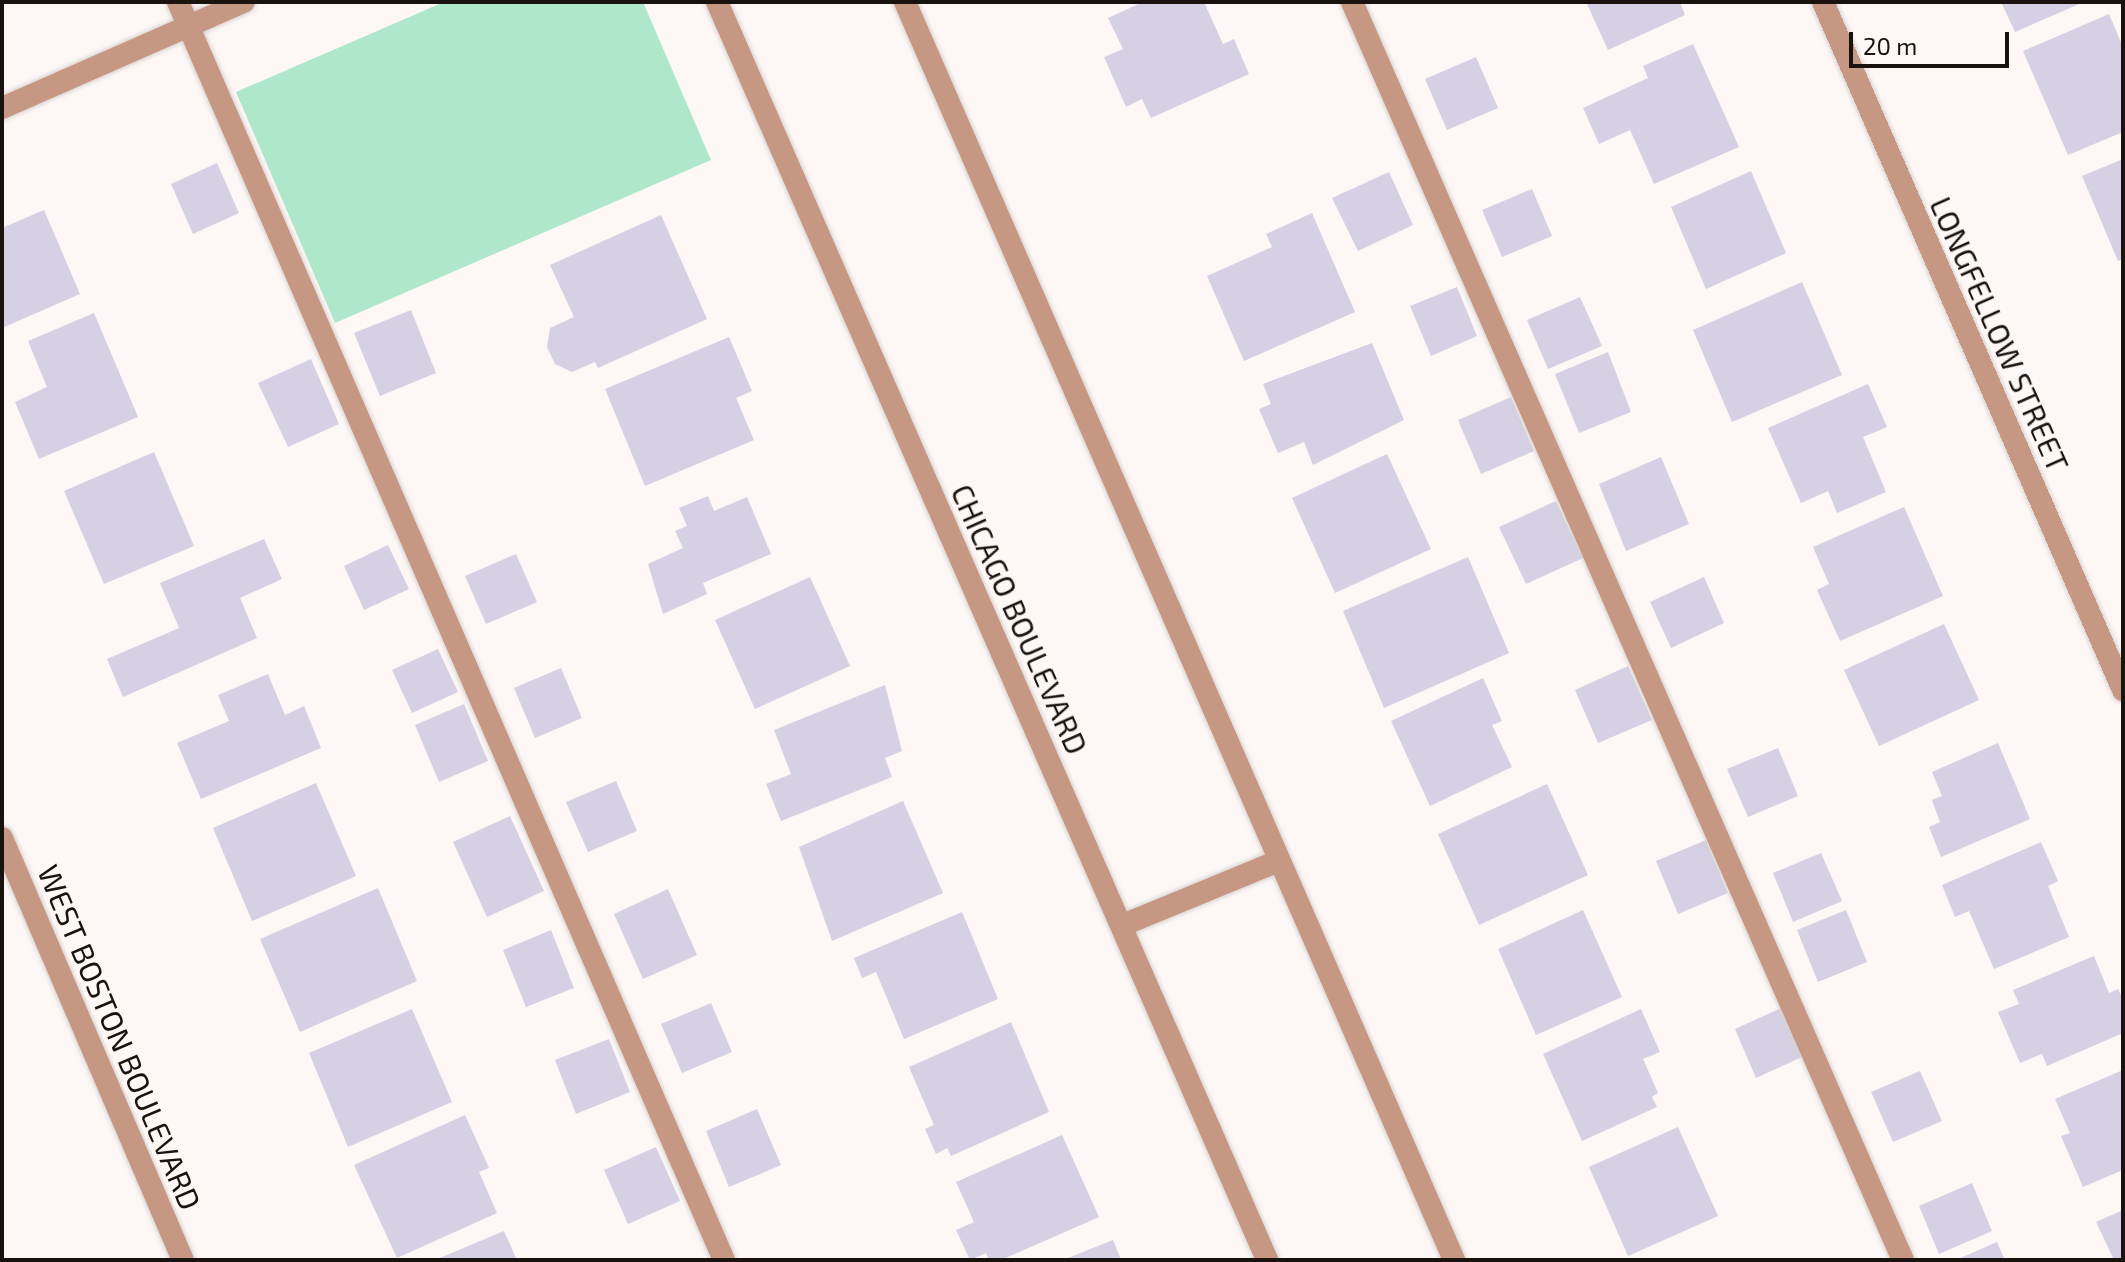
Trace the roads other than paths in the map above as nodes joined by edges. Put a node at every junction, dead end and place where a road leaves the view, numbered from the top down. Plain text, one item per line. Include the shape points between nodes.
1 (178, 2) edge
2 (244, 2) edge
3 (717, 2) edge
4 (905, 2) edge
5 (1352, 2) edge
6 (1823, 2) edge
7 (188, 26) junction
8 (2, 108) edge
9 (2123, 690) edge
10 (2, 838) edge
11 (1278, 861) junction
12 (1123, 925) junction
13 (183, 1260) edge
14 (724, 1260) edge
15 (1267, 1260) edge
16 (1454, 1260) edge
17 (1903, 1260) edge

1 - 7 street
2 - 7 street
3 - 12 street, CHICAGO BOULEVARD
4 - 11 street
5 - 17 street
6 - 9 street, LONGFELLOW STREET
7 - 8 street
7 - 14 street
10 - 13 street, WEST BOSTON BOULEVARD
11 - 12 street
11 - 16 street
12 - 15 street, CHICAGO BOULEVARD

